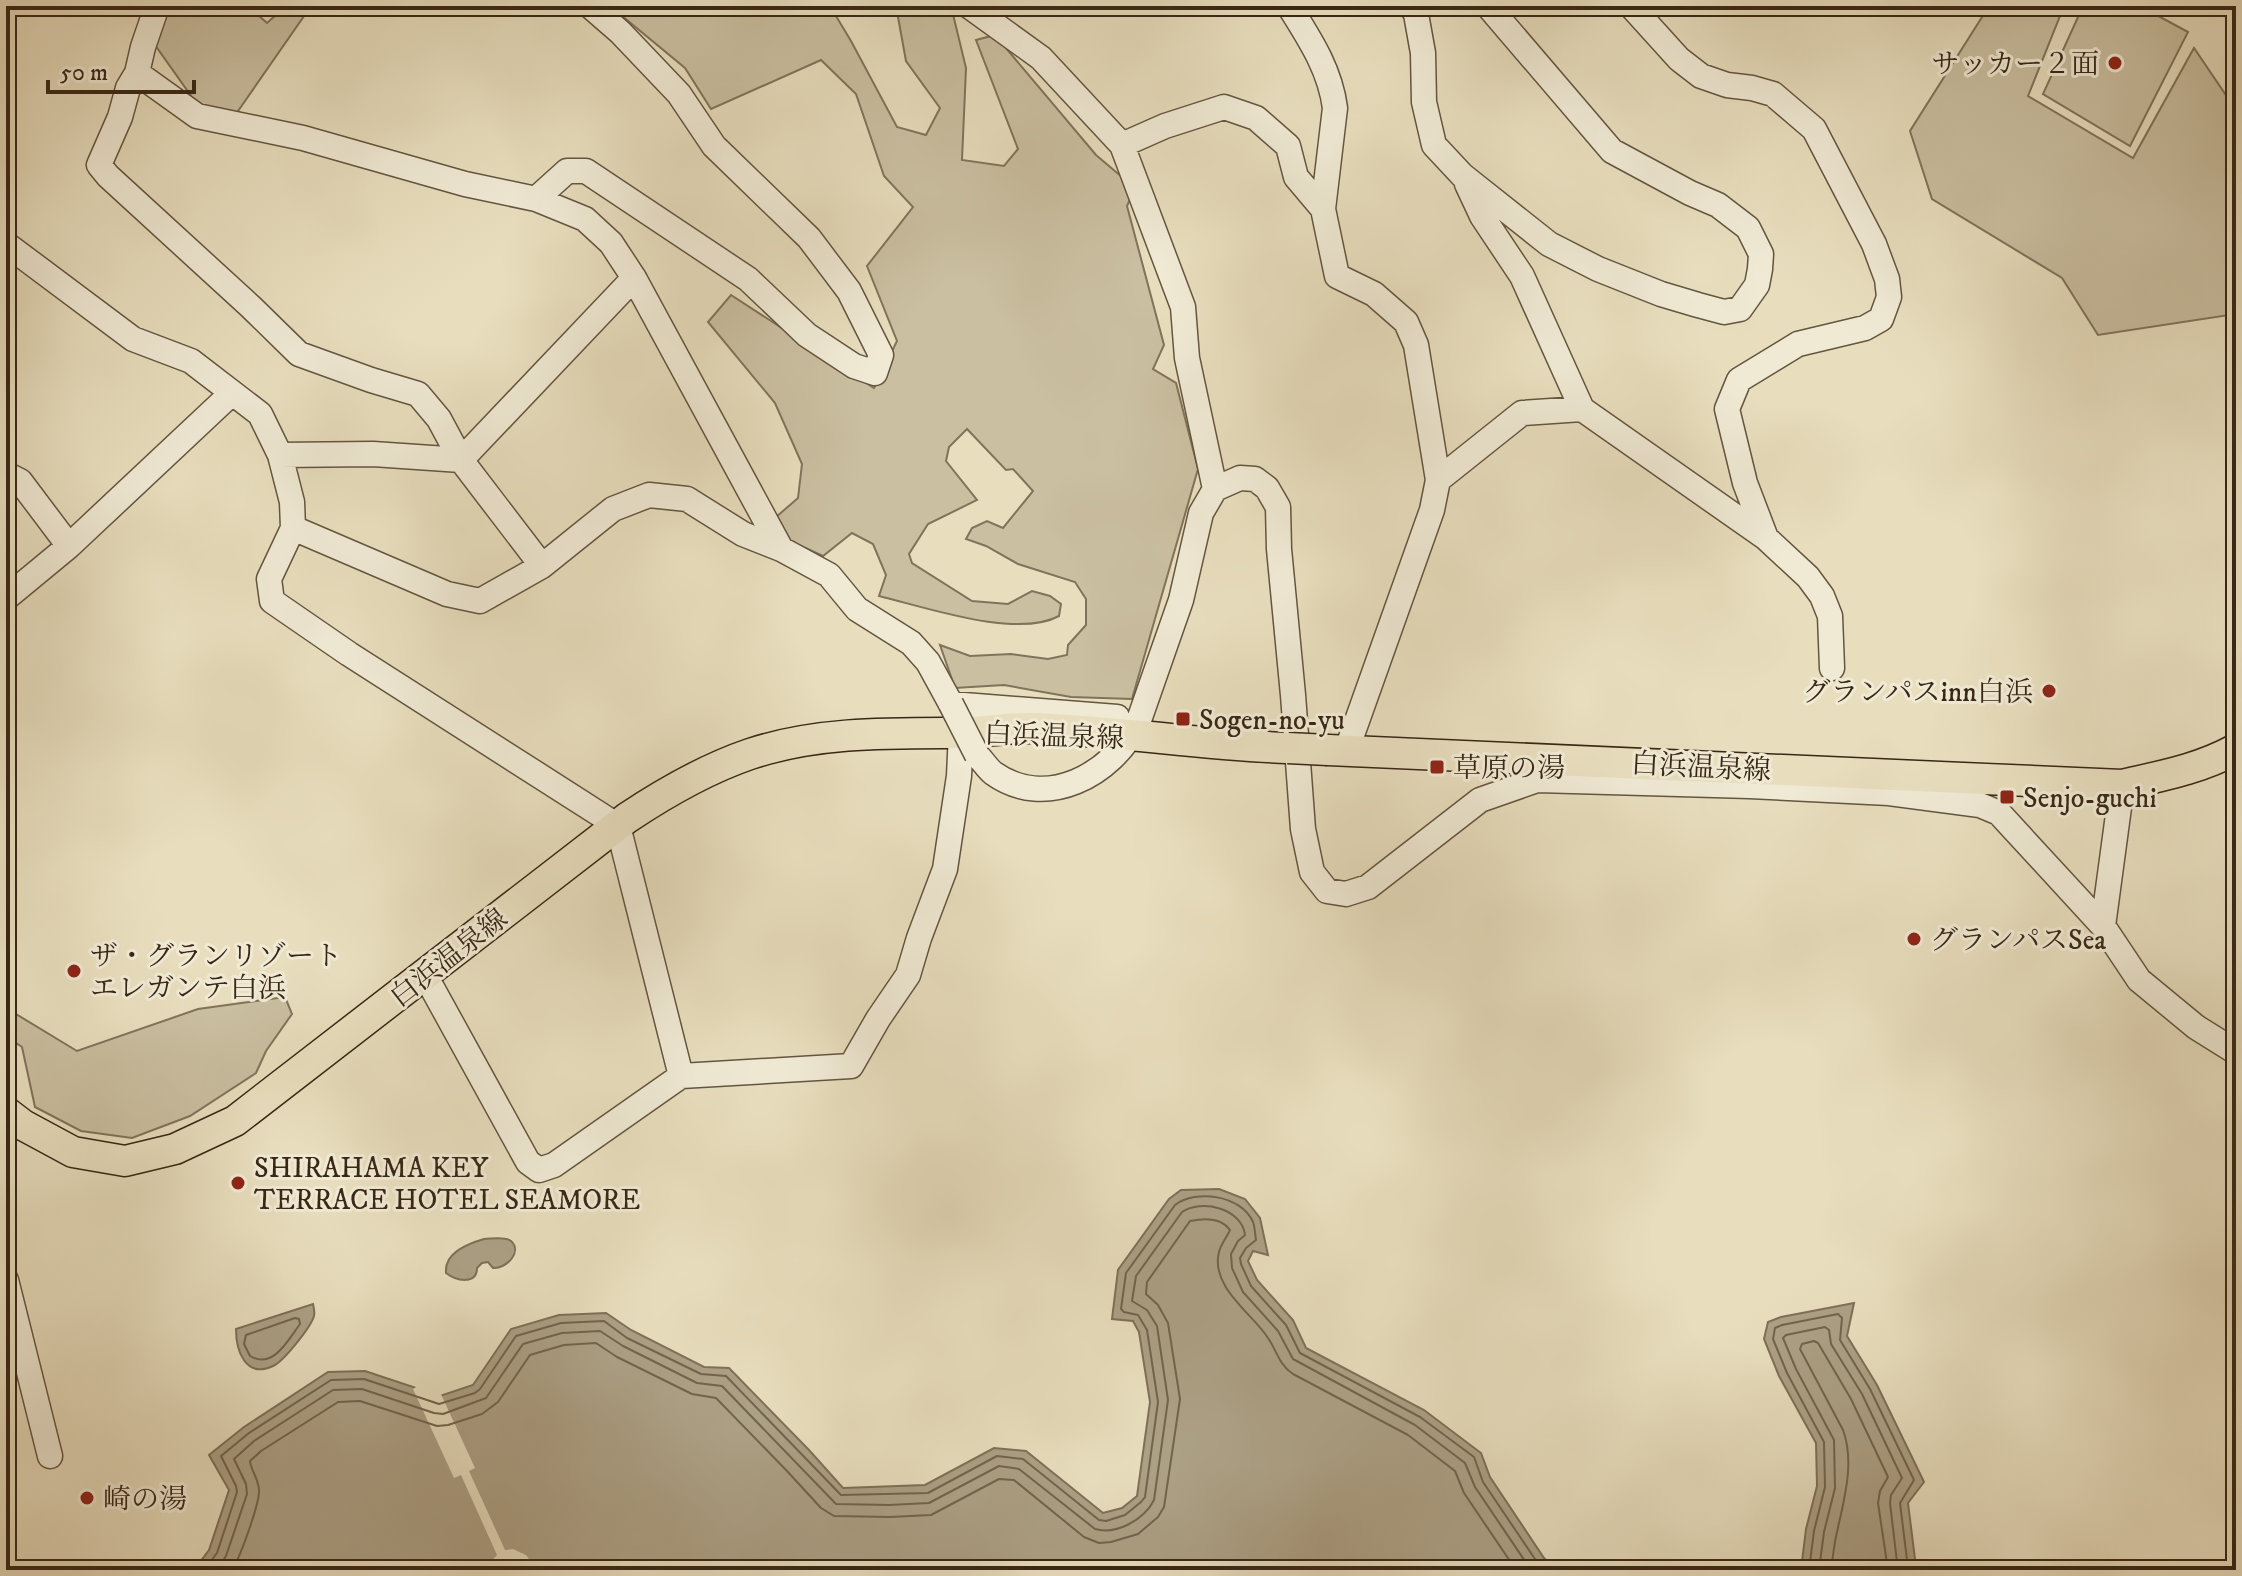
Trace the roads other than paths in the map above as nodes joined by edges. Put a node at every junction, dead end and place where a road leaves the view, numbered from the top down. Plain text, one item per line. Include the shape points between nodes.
1 (157, 6) edge
2 (590, 6) edge
3 (969, 6) edge
4 (1289, 6) edge
5 (1411, 6) edge
6 (1488, 6) edge
7 (1631, 6) edge
8 (137, 73) junction
9 (1122, 145) junction
10 (1462, 175) junction
11 (536, 199) junction
12 (1323, 209) junction
13 (6, 244) edge
14 (634, 278) junction
15 (232, 393) junction
16 (1582, 409) junction
17 (280, 455) junction
18 (461, 460) junction
19 (6, 474) edge
20 (1438, 480) junction
21 (1215, 489) junction
22 (293, 528) junction
23 (1766, 538) junction
24 (69, 546) junction
25 (781, 549) junction
26 (542, 566) junction
27 (6, 598) edge
28 (1832, 668) dead end
29 (951, 704) junction
30 (1128, 736) junction
31 (969, 744) junction
32 (2236, 749) edge
33 (1338, 750) junction
34 (2122, 785) junction
35 (618, 826) junction
36 (2103, 926) junction
37 (425, 975) junction
38 (2236, 1052) edge
39 (681, 1076) junction
40 (6, 1112) edge
41 (6, 1280) edge
42 (50, 1456) dead end

1 - 8 street
2 - 11 street via 679,94 714,146 809,238 849,291 881,355 875,373 854,366 807,335 748,279 586,171 567,171
3 - 9 street via 1041,58
4 - 12 street via 1333,92
5 - 10 street via 1423,53 1424,102 1434,145
6 - 10 street via 1612,151 1718,205 1748,228 1761,254 1757,285 1740,309 1724,312 1661,294 1549,244
7 - 23 street via 1701,76 1773,94 1814,129 1887,279 1889,297 1881,319 1865,328 1798,344 1739,380 1727,409 1745,483
8 - 11 street via 197,116
8 - 18 street via 99,165 108,176 299,354 418,394
9 - 12 street via 1224,107 1256,118 1288,146 1296,177
9 - 21 street via 1183,307 1187,358
10 - 16 street via 1522,276
11 - 14 street via 585,219 611,243
12 - 20 street via 1337,276 1374,294 1411,333
13 - 15 street via 133,339 191,361
14 - 18 street
14 - 25 street
15 - 17 street via 260,414
15 - 24 street
16 - 20 street via 1522,413
16 - 23 street
17 - 18 street
17 - 22 street
18 - 26 street
19 - 24 street via 20,481
20 - 33 street via 1432,510
21 - 30 street via 1201,513 1181,600 1138,723
21 - 36 street via 1240,478 1255,479 1278,507 1303,829 1312,872 1327,891 1346,894 1368,887 1480,800 1537,780 1750,786 1889,793 1980,805 1999,813
22 - 26 street via 447,594 480,601
22 - 35 street via 269,579 272,601
23 - 28 street via 1822,596 1830,616
24 - 27 street
25 - 26 street via 743,534 687,499 649,495 613,509
25 - 29 street via 829,575 857,609 911,643
29 - 30 street via 1117,717
29 - 31 street, bridge
30 - 31 main road, 白浜温泉線 via 1031,728
30 - 31 street via 1084,779 1050,789 1010,782 992,772
30 - 33 main road, 白浜温泉線, bridge
31 - 35 main road, 白浜温泉線 via 882,732 803,741 704,772
31 - 39 street via 945,869 908,975 851,1066
32 - 34 main road, 白浜温泉線 via 2181,772
33 - 34 main road, 白浜温泉線
34 - 36 street
35 - 37 main road, 白浜温泉線
35 - 39 street
36 - 38 street via 2139,980
37 - 39 street via 528,1162 539,1170 554,1165
37 - 40 main road, 白浜温泉線 via 235,1121 175,1149 125,1161 73,1152
41 - 42 street

